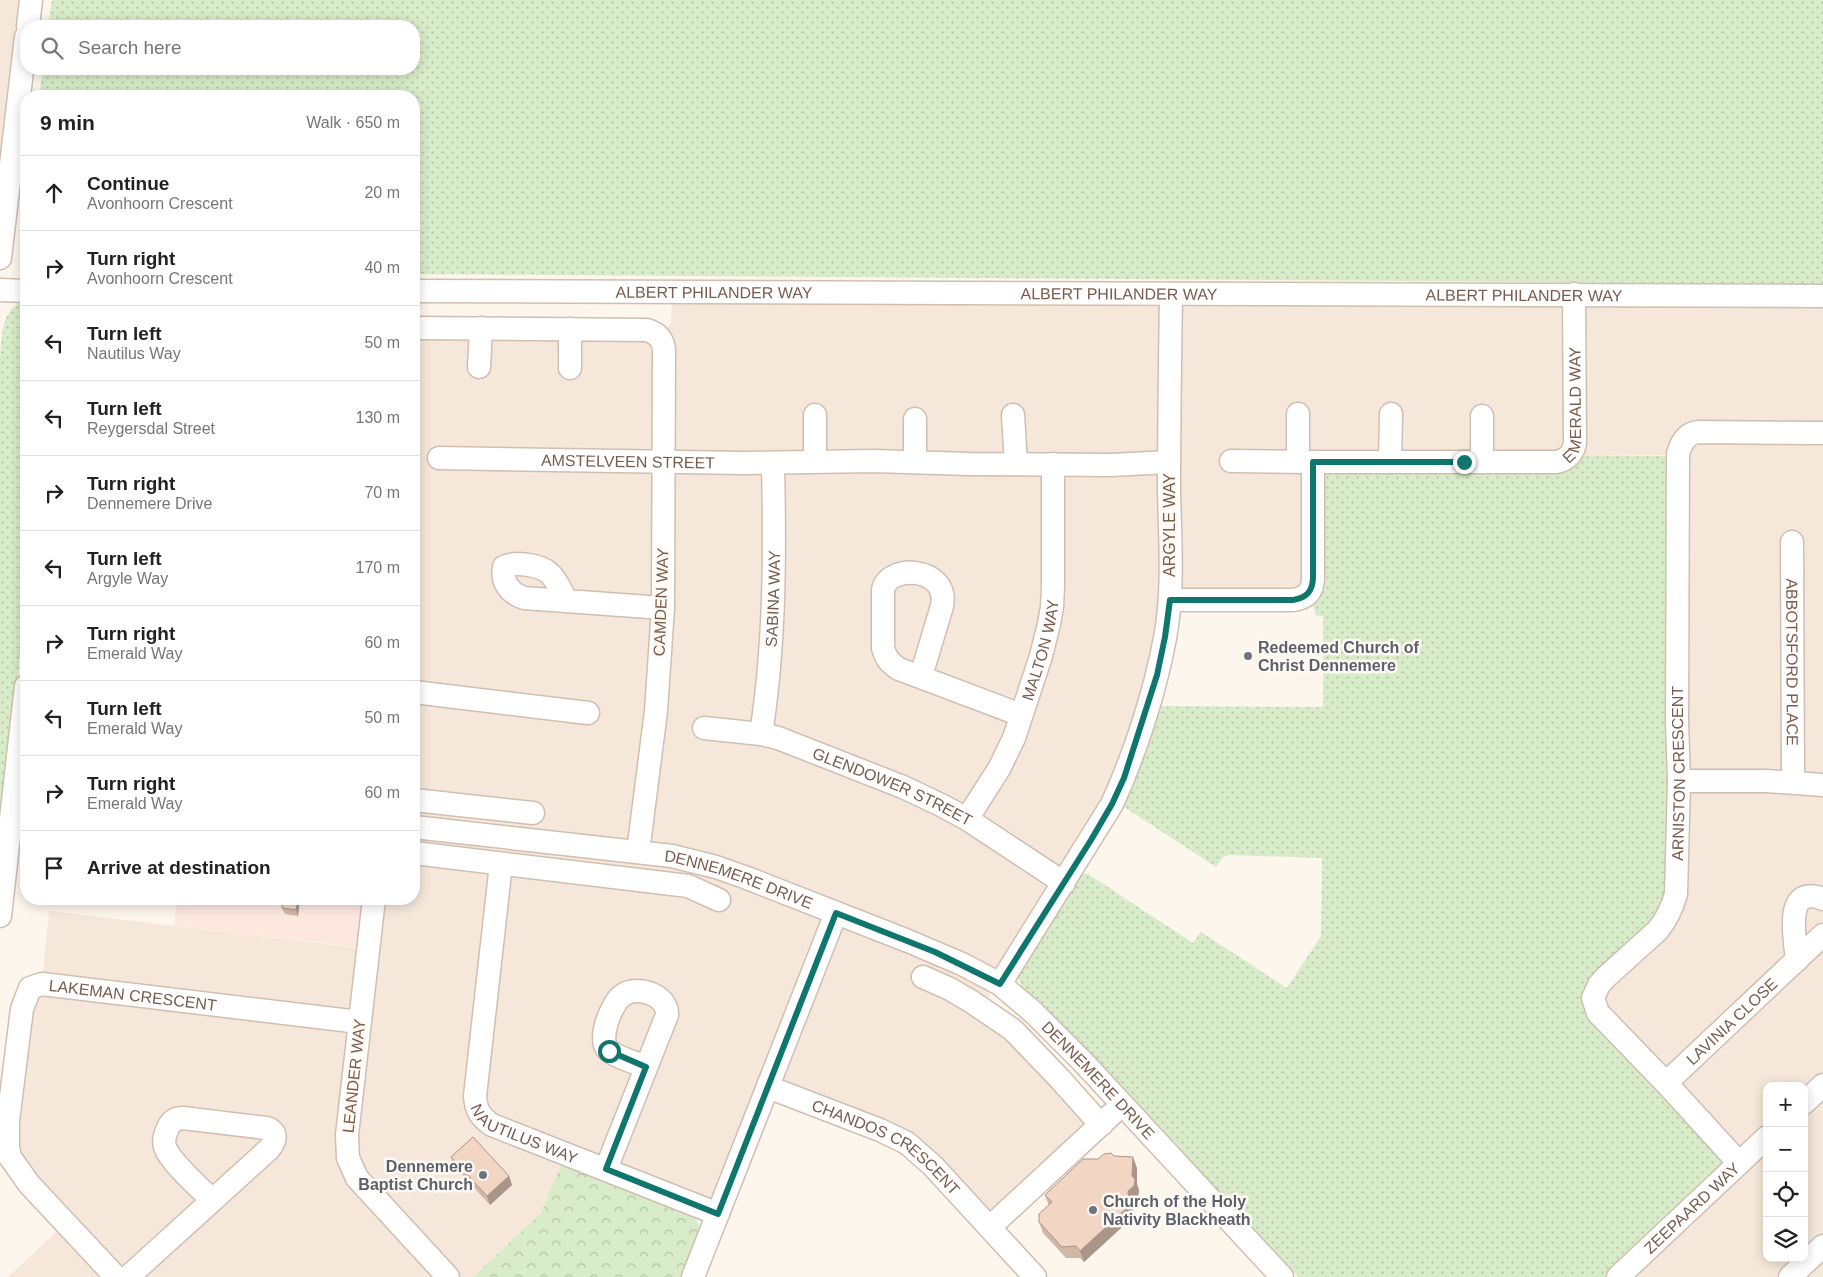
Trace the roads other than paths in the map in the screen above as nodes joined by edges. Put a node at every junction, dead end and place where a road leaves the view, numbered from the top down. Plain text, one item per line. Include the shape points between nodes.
1 (31, 0) edge
2 (29, 20) edge
3 (20, 73) edge
4 (5, 162) edge
5 (0, 258) edge
6 (0, 290) edge
7 (20, 291) edge
8 (420, 291) edge
9 (1171, 294) junction
10 (1574, 294) junction
11 (1823, 296) edge
12 (420, 328) edge
13 (481, 328) junction
14 (570, 329) junction
15 (479, 367) dead end
16 (570, 368) dead end
17 (1298, 414) dead end
18 (1391, 414) dead end
19 (815, 415) dead end
20 (1013, 415) dead end
21 (1482, 416) dead end
22 (915, 419) dead end
23 (1823, 433) edge
24 (439, 458) dead end
25 (915, 461) junction
26 (665, 462) junction
27 (815, 462) junction
28 (1169, 462) junction
29 (1231, 462) dead end
30 (1305, 462) junction
31 (1390, 462) junction
32 (1482, 462) junction
33 (773, 463) junction
34 (1016, 464) junction
35 (1053, 464) junction
36 (1792, 542) dead end
37 (566, 600) dead end
38 (1170, 600) junction
39 (663, 608) junction
40 (921, 676) dead end
41 (420, 693) edge
42 (588, 713) dead end
43 (1021, 715) junction
44 (704, 728) dead end
45 (761, 734) junction
46 (1679, 781) junction
47 (1793, 782) junction
48 (1823, 785) edge
49 (20, 788) edge
50 (420, 801) edge
51 (533, 813) dead end
52 (967, 819) junction
53 (420, 828) edge
54 (638, 852) junction
55 (420, 854) edge
56 (501, 864) junction
57 (1064, 884) junction
58 (1823, 899) edge
59 (719, 900) dead end
60 (373, 905) edge
61 (836, 913) junction
62 (0, 916) edge
63 (1823, 935) edge
64 (1797, 960) junction
65 (923, 977) dead end
66 (1000, 984) junction
67 (359, 1022) junction
68 (646, 1067) dead end
69 (1666, 1083) junction
70 (1823, 1085) edge
71 (768, 1087) junction
72 (1808, 1099) edge
73 (1122, 1105) junction
74 (1101, 1125) junction
75 (1763, 1141) edge
76 (1739, 1163) junction
77 (606, 1169) junction
78 (212, 1200) junction
79 (718, 1214) junction
80 (990, 1227) junction
81 (1823, 1246) edge
82 (116, 1277) edge
83 (128, 1277) edge
84 (448, 1277) edge
85 (693, 1277) edge
86 (1035, 1277) edge
87 (1282, 1277) edge
88 (1618, 1277) edge
89 (1790, 1277) edge

1 - 2 street
3 - 4 street
4 - 5 street
6 - 7 street
8 - 9 street, ALBERT PHILANDER WAY
9 - 10 street, ALBERT PHILANDER WAY
9 - 28 street, ARGYLE WAY
10 - 11 street, ALBERT PHILANDER WAY
10 - 32 street, EMERALD WAY via 1575,443 1572,453 1557,462
12 - 13 street
13 - 14 street
13 - 15 street
14 - 16 street
14 - 26 street, CAMDEN WAY via 647,330 660,338 664,350
17 - 30 street
18 - 31 street
19 - 27 street
20 - 34 street
21 - 32 street
22 - 25 street
23 - 46 street, ARNISTON CRESCENT via 1699,432 1690,435 1681,445 1678,454
24 - 26 street, AMSTELVEEN STREET
25 - 27 street, AMSTELVEEN STREET
25 - 34 street, AMSTELVEEN STREET
26 - 33 street, AMSTELVEEN STREET
26 - 39 street, CAMDEN WAY
27 - 33 street, AMSTELVEEN STREET
28 - 35 street, AMSTELVEEN STREET
28 - 38 street, ARGYLE WAY
29 - 30 street, EMERALD WAY
30 - 31 street, EMERALD WAY
30 - 38 street via 1313,577 1308,594 1293,600
31 - 32 street, EMERALD WAY
33 - 45 street, SABINA WAY via 773,612
34 - 35 street, AMSTELVEEN STREET
35 - 43 street, MALTON WAY via 1052,607 1041,656
36 - 47 street, ABBOTSFORD PLACE
37 - 39 street
38 - 57 street, ARGYLE WAY via 1157,675 1124,778
39 - 54 street, CAMDEN WAY via 656,711
40 - 43 street
41 - 42 street
43 - 52 street, MALTON WAY via 1007,753
44 - 45 street, GLENDOWER STREET
45 - 52 street, GLENDOWER STREET via 903,787
46 - 47 street
46 - 69 street, ARNISTON CRESCENT via 1677,885 1670,912 1658,930 1605,978 1593,998 1598,1013
47 - 48 street
49 - 62 street
50 - 51 street
52 - 57 street, GLENDOWER STREET
53 - 54 street, DENNEMERE DRIVE
54 - 61 street, DENNEMERE DRIVE via 716,867
55 - 56 street
56 - 59 street via 680,885
56 - 77 street, NAUTILUS WAY via 476,1109 492,1125
57 - 66 street, ARGYLE WAY
58 - 64 street via 1814,896 1797,904 1794,919
60 - 67 street, LEANDER WAY
61 - 66 street, DENNEMERE DRIVE via 935,952
61 - 71 street
63 - 64 street, LAVINIA CLOSE
64 - 69 street, LAVINIA CLOSE
65 - 74 street via 950,989 1013,1030
66 - 73 street, DENNEMERE DRIVE via 1084,1063
67 - 82 street, LAKEMAN CRESCENT via 42,984 30,988 22,1008 8,1121 10,1157 29,1184
67 - 84 street, LEANDER WAY via 347,1135 352,1168 364,1187
68 - 77 street
69 - 76 street, ARNISTON CRESCENT
70 - 72 street
71 - 79 street
71 - 80 street, CHANDOS CRESCENT via 907,1143
73 - 74 street
73 - 87 street, DENNEMERE DRIVE
74 - 80 street
75 - 76 street, ZEEPAARD WAY
76 - 88 street, ZEEPAARD WAY
77 - 79 street, NAUTILUS WAY
78 - 78 street via 273,1145 276,1136 272,1130 183,1118 171,1123 164,1139 166,1149
78 - 83 street
79 - 85 street
80 - 86 street, CHANDOS CRESCENT
81 - 89 street

